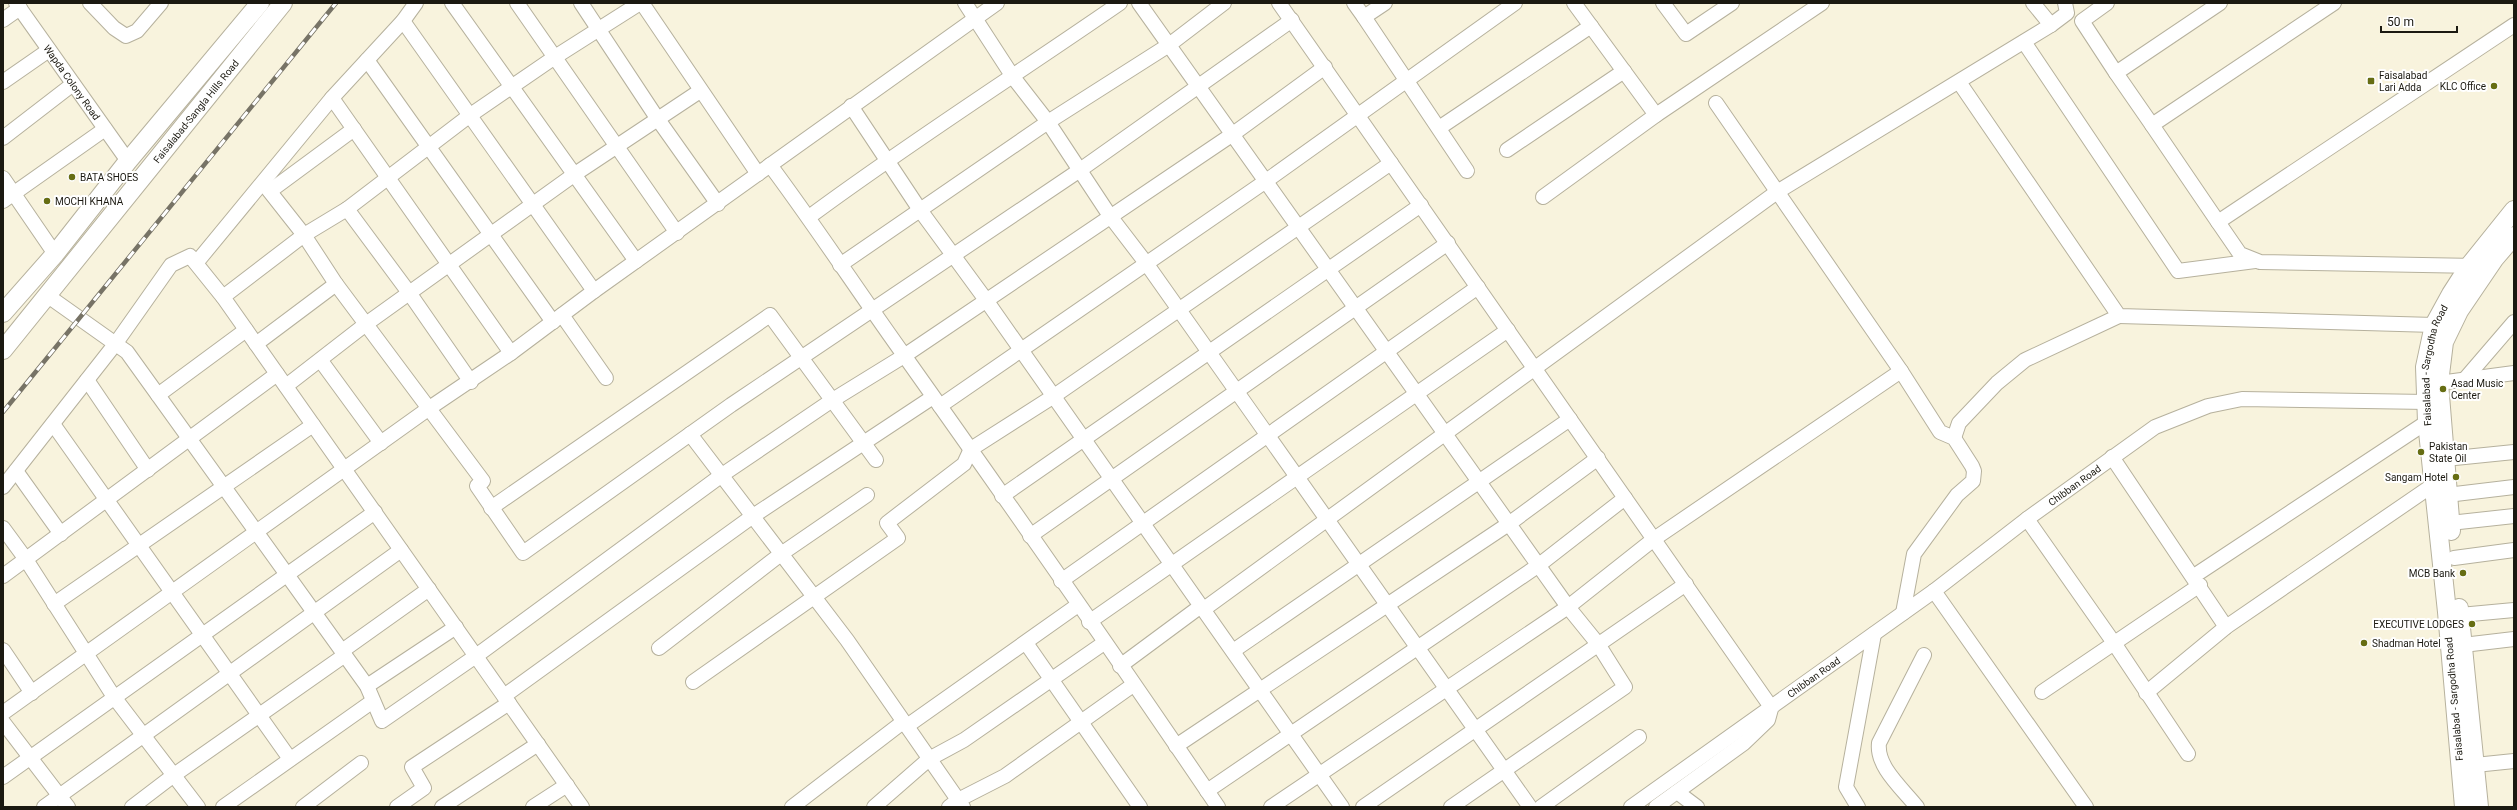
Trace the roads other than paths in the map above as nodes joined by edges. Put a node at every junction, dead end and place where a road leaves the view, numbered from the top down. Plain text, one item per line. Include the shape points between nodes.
1 (90, 3) edge
2 (161, 3) edge
3 (260, 3) edge
4 (283, 3) edge
5 (416, 3) edge
6 (452, 3) edge
7 (517, 3) edge
8 (581, 3) edge
9 (641, 3) edge
10 (965, 3) edge
11 (996, 3) edge
12 (1120, 3) edge
13 (1139, 3) edge
14 (1224, 3) edge
15 (1279, 3) edge
16 (1354, 3) edge
17 (1385, 3) edge
18 (1515, 3) edge
19 (1574, 3) edge
20 (1663, 3) edge
21 (1732, 3) edge
22 (1822, 3) edge
23 (2033, 3) edge
24 (2107, 3) edge
25 (2220, 3) edge
26 (2334, 3) edge
27 (18, 6) edge
28 (2066, 8) edge
29 (1364, 17) junction
30 (975, 19) junction
31 (3, 20) edge
32 (1292, 20) junction
33 (403, 21) junction
34 (2082, 21) junction
35 (2514, 24) edge
36 (2051, 25) junction
37 (1591, 26) junction
38 (599, 28) junction
39 (2024, 42) junction
40 (1169, 45) junction
41 (49, 50) junction
42 (555, 57) junction
43 (367, 60) junction
44 (1324, 67) junction
45 (1624, 71) junction
46 (2116, 73) junction
47 (1013, 77) junction
48 (1407, 81) junction
49 (3, 82) edge
50 (1958, 82) junction
51 (73, 84) junction
52 (513, 87) junction
53 (1198, 88) junction
54 (700, 91) junction
55 (332, 98) junction
56 (1716, 103) dead end
57 (850, 106) junction
58 (1656, 115) junction
59 (469, 116) junction
60 (1358, 116) junction
61 (657, 118) junction
62 (1048, 122) junction
63 (2152, 125) junction
64 (160, 126) junction
65 (1439, 128) junction
66 (105, 129) junction
67 (354, 129) junction
68 (1232, 134) junction
69 (174, 137) junction
70 (3, 138) edge
71 (430, 146) junction
72 (617, 146) junction
73 (1507, 150) dead end
74 (888, 159) junction
75 (128, 161) junction
76 (1391, 163) junction
77 (770, 165) junction
78 (1080, 170) junction
79 (1467, 171) dead end
80 (575, 174) junction
81 (758, 174) junction
82 (3, 178) edge
83 (388, 178) junction
84 (1266, 181) junction
85 (266, 187) junction
86 (1777, 192) junction
87 (9, 197) edge
88 (1543, 197) dead end
89 (718, 204) junction
90 (1421, 205) junction
91 (532, 206) junction
92 (347, 208) junction
93 (920, 210) junction
94 (2514, 210) edge
95 (1110, 216) junction
96 (809, 217) junction
97 (2218, 222) junction
98 (1299, 227) junction
99 (677, 233) junction
100 (304, 235) junction
101 (491, 236) junction
102 (2514, 236) edge
103 (1448, 244) junction
104 (55, 254) junction
105 (953, 254) junction
106 (636, 261) junction
107 (2255, 261) junction
108 (197, 262) junction
109 (1146, 263) junction
110 (449, 265) junction
111 (840, 265) junction
112 (2469, 266) junction
113 (2490, 266) junction
114 (1329, 270) junction
115 (336, 284) junction
116 (1478, 287) junction
117 (594, 291) junction
118 (410, 294) junction
119 (48, 296) junction
120 (223, 297) junction
121 (986, 300) junction
122 (1356, 308) junction
123 (1179, 309) junction
124 (872, 310) junction
125 (3, 313) edge
126 (2119, 316) junction
127 (557, 318) junction
128 (2514, 322) edge
129 (366, 324) junction
130 (2434, 325) junction
131 (246, 330) junction
132 (1508, 330) junction
133 (116, 343) junction
134 (256, 344) junction
135 (3, 350) edge
136 (1021, 350) junction
137 (1210, 352) junction
138 (1387, 352) junction
139 (511, 353) junction
140 (904, 356) junction
141 (800, 358) junction
142 (321, 361) junction
143 (1536, 369) junction
144 (1901, 371) junction
145 (2514, 373) edge
146 (277, 374) junction
147 (606, 378) dead end
148 (2465, 379) junction
149 (86, 380) junction
150 (471, 382) junction
151 (2439, 383) junction
152 (286, 386) junction
153 (1237, 391) junction
154 (1417, 394) junction
155 (158, 395) junction
156 (1054, 396) junction
157 (831, 401) junction
158 (937, 401) junction
159 (2426, 402) junction
160 (428, 409) junction
161 (1570, 419) junction
162 (2427, 422) junction
163 (53, 424) junction
164 (313, 425) junction
165 (690, 434) junction
166 (1268, 435) junction
167 (1447, 435) junction
168 (1954, 438) junction
169 (190, 439) junction
170 (1084, 439) junction
171 (863, 442) junction
172 (382, 443) junction
173 (971, 449) junction
174 (2514, 452) edge
175 (2112, 457) junction
176 (1598, 458) junction
177 (2445, 459) junction
178 (876, 460) dead end
179 (345, 469) junction
180 (148, 470) junction
181 (16, 471) junction
182 (722, 475) junction
183 (1297, 476) junction
184 (1112, 478) junction
185 (1480, 482) junction
186 (223, 486) junction
187 (3, 487) edge
188 (2514, 487) edge
189 (2440, 490) junction
190 (866, 495) dead end
191 (1002, 496) junction
192 (1625, 498) junction
193 (107, 501) junction
194 (491, 508) junction
195 (375, 512) junction
196 (753, 516) junction
197 (2514, 516) edge
198 (2027, 519) junction
199 (1328, 520) junction
200 (1143, 523) junction
201 (1510, 523) junction
202 (2450, 523) junction
203 (3, 528) edge
204 (257, 532) junction
205 (61, 534) junction
206 (1030, 536) junction
207 (1654, 539) junction
208 (138, 545) junction
209 (401, 550) junction
210 (2514, 550) edge
211 (781, 554) junction
212 (25, 558) junction
213 (2454, 558) junction
214 (1172, 564) junction
215 (1359, 564) junction
216 (1539, 564) junction
217 (287, 574) junction
218 (3, 576) edge
219 (1061, 581) junction
220 (2197, 581) junction
221 (1686, 584) junction
222 (429, 589) junction
223 (1934, 591) junction
224 (172, 593) junction
225 (815, 598) junction
226 (54, 604) junction
227 (1388, 604) junction
228 (1078, 605) junction
229 (1568, 607) junction
230 (1202, 608) junction
231 (2514, 610) edge
232 (314, 613) junction
233 (1903, 613) junction
234 (2460, 615) junction
235 (1089, 622) junction
236 (456, 627) junction
237 (2226, 627) junction
238 (1874, 634) junction
239 (202, 635) junction
240 (2514, 639) edge
241 (1026, 643) junction
242 (1104, 643) junction
243 (2114, 643) junction
244 (1598, 644) junction
245 (2463, 645) junction
246 (1417, 647) junction
247 (659, 648) dead end
248 (3, 650) edge
249 (1232, 651) junction
250 (344, 653) junction
251 (1924, 655) dead end
252 (86, 656) junction
253 (476, 656) junction
254 (1120, 666) junction
255 (230, 674) junction
256 (1052, 681) junction
257 (693, 682) dead end
258 (1133, 685) junction
259 (367, 686) junction
260 (1447, 689) junction
261 (1260, 690) junction
262 (2042, 692) dead end
263 (32, 693) junction
264 (2146, 693) junction
265 (114, 697) junction
266 (507, 699) junction
267 (373, 701) junction
268 (1771, 707) junction
269 (3, 713) edge
270 (258, 715) junction
271 (3, 722) edge
272 (1081, 722) junction
273 (905, 724) junction
274 (1474, 728) junction
275 (1291, 734) junction
276 (144, 736) junction
277 (1639, 737) dead end
278 (538, 744) junction
279 (1176, 746) junction
280 (2188, 754) dead end
281 (30, 758) junction
282 (290, 759) junction
283 (929, 759) junction
284 (2514, 761) edge
285 (361, 763) dead end
286 (2475, 765) junction
287 (1504, 770) junction
288 (174, 775) junction
289 (1320, 776) junction
290 (3, 777) edge
291 (567, 785) junction
292 (1207, 791) junction
293 (1677, 792) junction
294 (60, 796) junction
295 (956, 805) edge
296 (44, 807) edge
297 (68, 807) edge
298 (132, 807) edge
299 (198, 807) edge
300 (223, 807) edge
301 (303, 807) edge
302 (397, 807) edge
303 (442, 807) edge
304 (533, 807) edge
305 (582, 807) edge
306 (792, 807) edge
307 (874, 807) edge
308 (1140, 807) edge
309 (1218, 807) edge
310 (1271, 807) edge
311 (1342, 807) edge
312 (1363, 807) edge
313 (1451, 807) edge
314 (1530, 807) edge
315 (1541, 807) edge
316 (1631, 807) edge
317 (1656, 807) edge
318 (1697, 807) edge
319 (1858, 807) edge
320 (1917, 807) edge
321 (2086, 807) edge
322 (2464, 807) edge
323 (2479, 807) edge

1 - 2 street via 114,28 126,36 137,31
3 - 64 main road, Faisalabad-Sangla Hills Road
4 - 69 main road, Faisalabad-Sangla Hills Road
5 - 33 street
6 - 52 street
7 - 42 street
8 - 38 street
9 - 38 street
9 - 54 street
10 - 30 street
11 - 30 street
12 - 47 street
13 - 40 street
14 - 40 street
15 - 32 street
16 - 29 street
17 - 29 street
18 - 48 street
19 - 37 street
20 - 21 street via 1686,34
22 - 58 street
23 - 36 street
24 - 34 street
25 - 46 street
26 - 63 street
27 - 31 street
27 - 41 street, Wapda Colony Road
28 - 34 street
28 - 36 street
29 - 48 street
30 - 47 street
30 - 57 street
32 - 44 street
32 - 53 street
33 - 43 street
33 - 59 street
34 - 46 street
35 - 97 street
36 - 39 street
37 - 45 street
37 - 65 street
38 - 42 street
38 - 61 street
39 - 50 street
39 - 107 street via 2178,271
40 - 53 street
40 - 62 street
41 - 49 street
41 - 51 street, Wapda Colony Road
42 - 52 street
42 - 72 street
43 - 55 street
43 - 71 street
44 - 60 street
44 - 68 street
45 - 58 street
45 - 73 street
46 - 63 street
47 - 62 street
47 - 74 street
48 - 60 street
48 - 65 street
50 - 86 street
50 - 126 street
51 - 66 street, Wapda Colony Road
51 - 70 street
52 - 59 street
52 - 80 street
53 - 68 street
53 - 78 street
54 - 61 street
54 - 81 street
55 - 67 street
55 - 85 street
56 - 86 street
57 - 74 street
57 - 77 street
58 - 88 street
59 - 71 street
59 - 91 street
60 - 76 street
60 - 84 street
61 - 72 street
61 - 89 street
62 - 78 street
62 - 93 street
63 - 97 street
64 - 69 main road
64 - 75 main road, Faisalabad-Sangla Hills Road
65 - 79 street
66 - 75 street, Wapda Colony Road
66 - 87 street
67 - 83 street
67 - 85 street
68 - 84 street
68 - 95 street
69 - 119 main road, Faisalabad-Sangla Hills Road
71 - 83 street
71 - 101 street
72 - 80 street
72 - 99 street
74 - 93 street
74 - 96 street
75 - 104 main road, Faisalabad-Sangla Hills Road
76 - 90 street
76 - 98 street
77 - 81 street
77 - 96 street
78 - 95 street
78 - 105 street
80 - 91 street
80 - 106 street
81 - 89 street
82 - 87 street
83 - 92 street
83 - 110 street
84 - 98 street
84 - 109 street
85 - 100 street
85 - 108 street
86 - 143 street
86 - 144 street
87 - 104 street
89 - 99 street
90 - 103 street
90 - 114 street
91 - 101 street
91 - 117 street
92 - 100 street
92 - 118 street
93 - 105 street
93 - 111 street
94 - 112 main road, Faisalabad - Sargodha Road
95 - 109 street
95 - 121 street
96 - 111 street
97 - 107 street via 2240,254
98 - 114 street
98 - 123 street
99 - 106 street
100 - 115 street
100 - 120 street
101 - 110 street
101 - 127 street
102 - 113 main road, Faisalabad - Sargodha Road
103 - 116 street
103 - 122 street
104 - 125 main road, Faisalabad-Sangla Hills Road
105 - 121 street
105 - 124 street
106 - 117 street
107 - 112 street
108 - 120 street
108 - 133 street via 190,256 171,265
109 - 123 street
109 - 136 street
110 - 118 street
110 - 139 street
111 - 124 street
112 - 113 street
112 - 130 main road, Faisalabad - Sargodha Road
113 - 151 main road, Faisalabad - Sargodha Road via 2449,329 2444,342
114 - 122 street
114 - 137 street
115 - 129 street
115 - 134 street
116 - 132 street
116 - 138 street
117 - 127 street
118 - 129 street
118 - 150 street
119 - 133 street
119 - 135 main road, Faisalabad-Sangla Hills Road
120 - 131 street
121 - 136 street
121 - 140 street
122 - 138 street
122 - 153 street
123 - 137 street
123 - 156 street
124 - 140 street
124 - 141 street
126 - 130 street
126 - 168 street via 2025,360 1959,423
127 - 139 street
127 - 147 street
128 - 148 street
129 - 142 street
129 - 160 street
130 - 159 main road, Faisalabad - Sargodha Road via 2425,367
131 - 134 street
131 - 155 street
132 - 143 street
132 - 154 street
133 - 149 street
133 - 155 street via 127,352
134 - 146 street
136 - 156 street
136 - 158 street
137 - 153 street
137 - 170 street
138 - 154 street
138 - 166 street
139 - 150 street
140 - 157 street
140 - 158 street
141 - 157 street
141 - 165 street
141 - 194 street via 770,315
142 - 152 street
142 - 172 street
143 - 161 street
143 - 167 street
144 - 168 street via 1940,432
144 - 207 street
145 - 148 street
146 - 152 street
146 - 169 street
148 - 151 street
149 - 163 street
149 - 180 street
150 - 160 street
151 - 177 main road, Faisalabad - Sargodha Road
152 - 164 street
153 - 166 street
153 - 184 street
154 - 167 street
154 - 183 street
155 - 169 street
156 - 170 street
156 - 173 street
157 - 171 street
157 - 182 street
158 - 171 street
158 - 173 street
159 - 162 main road, Faisalabad - Sargodha Road
159 - 175 street, Chibban Road via 2242,399 2208,406 2155,427
160 - 172 street
160 - 194 street via 483,481 477,486
161 - 176 street
161 - 185 street
162 - 189 main road, Faisalabad - Sargodha Road
162 - 220 street
163 - 181 street
163 - 193 street
164 - 179 street
164 - 186 street
165 - 182 street
165 - 194 street via 523,554
166 - 183 street
166 - 200 street
167 - 185 street
167 - 199 street
168 - 233 street via 1972,466 1974,476 1970,485 1954,499 1914,554
169 - 180 street
169 - 186 street
170 - 184 street
170 - 191 street
171 - 178 street
171 - 196 street
172 - 179 street
173 - 191 street
173 - 225 street via 964,464 887,522 898,538
174 - 177 street
175 - 198 street, Chibban Road
175 - 220 street
176 - 192 street
176 - 201 street
177 - 189 main road, Faisalabad - Sargodha Road
179 - 195 street
179 - 204 street
180 - 193 street
181 - 187 street
181 - 205 street
182 - 196 street
182 - 253 street
183 - 199 street
183 - 214 street
184 - 200 street
184 - 206 street
185 - 201 street
185 - 215 street
186 - 204 street
186 - 208 street
188 - 189 street
189 - 202 main road, Faisalabad - Sargodha Road
189 - 237 street
189 - 322 main road, Faisalabad - Sargodha Road via 2447,612
190 - 211 street
191 - 206 street
192 - 207 street
192 - 216 street
193 - 205 street
193 - 208 street
195 - 209 street
195 - 217 street
196 - 211 street
196 - 266 street
197 - 202 street
198 - 223 street, Chibban Road
198 - 243 street
199 - 215 street
199 - 230 street
200 - 214 street
200 - 219 street
201 - 216 street
201 - 227 street
202 - 213 main road, Faisalabad - Sargodha Road
203 - 212 street
204 - 217 street
204 - 224 street
205 - 212 street
206 - 219 street
207 - 221 street
207 - 229 street
208 - 224 street
208 - 226 street
209 - 222 street
209 - 232 street
210 - 213 street
211 - 225 street
211 - 247 street
212 - 218 street
212 - 226 street
213 - 234 main road, Faisalabad - Sargodha Road
214 - 230 street
214 - 235 street
215 - 227 street
215 - 249 street
216 - 229 street
216 - 246 street
217 - 232 street
217 - 239 street
219 - 228 street
220 - 237 street
220 - 243 street
221 - 244 street
221 - 268 street
222 - 236 street
222 - 250 street
223 - 233 street, Chibban Road
223 - 321 street
224 - 239 street
224 - 252 street
225 - 257 street
225 - 273 street via 848,640
226 - 252 street
227 - 246 street
227 - 261 street
228 - 235 street
228 - 241 street
229 - 244 street
229 - 260 street
230 - 249 street
230 - 254 street
231 - 234 street
232 - 250 street
232 - 255 street
233 - 238 street, Chibban Road
234 - 245 main road, Faisalabad - Sargodha Road
235 - 242 street
236 - 253 street
236 - 259 street
237 - 264 street
238 - 268 street, Chibban Road
238 - 319 street via 1846,786
239 - 255 street
239 - 265 street
240 - 245 street
241 - 256 street
241 - 273 street
242 - 254 street
242 - 256 street
243 - 262 street
243 - 264 street
244 - 274 street
244 - 287 street via 1625,687
245 - 286 main road, Faisalabad - Sargodha Road
246 - 260 street
246 - 275 street
248 - 263 street
249 - 261 street
250 - 259 street
250 - 270 street
251 - 320 street via 1879,743 1877,754
252 - 263 street
252 - 265 street
253 - 266 street
253 - 267 street via 382,721
254 - 258 street
255 - 270 street
255 - 276 street
256 - 272 street
256 - 283 street via 964,740
258 - 272 street
258 - 279 street
259 - 267 street
260 - 274 street
260 - 289 street
261 - 275 street
261 - 279 street
263 - 269 street
264 - 280 street
265 - 276 street
265 - 281 street
266 - 278 street
266 - 302 street via 412,767 424,788
267 - 282 street
268 - 293 street via 1768,720 1744,743
268 - 316 street, Chibban Road
270 - 282 street
270 - 288 street
271 - 281 street
272 - 295 street via 1006,776
272 - 308 street
273 - 283 street
273 - 306 street
274 - 287 street
274 - 312 street
275 - 289 street
275 - 292 street
276 - 288 street
276 - 294 street
277 - 315 street
278 - 291 street
278 - 303 street
279 - 292 street
281 - 290 street
281 - 294 street
282 - 300 street
283 - 295 street
283 - 307 street
284 - 286 street
285 - 301 street
286 - 323 main road, Faisalabad - Sargodha Road
287 - 313 street
287 - 314 street
288 - 298 street
288 - 299 street
289 - 310 street
289 - 311 street
291 - 304 street
291 - 305 street
292 - 309 street
293 - 317 street
293 - 318 street
294 - 296 street
294 - 297 street

